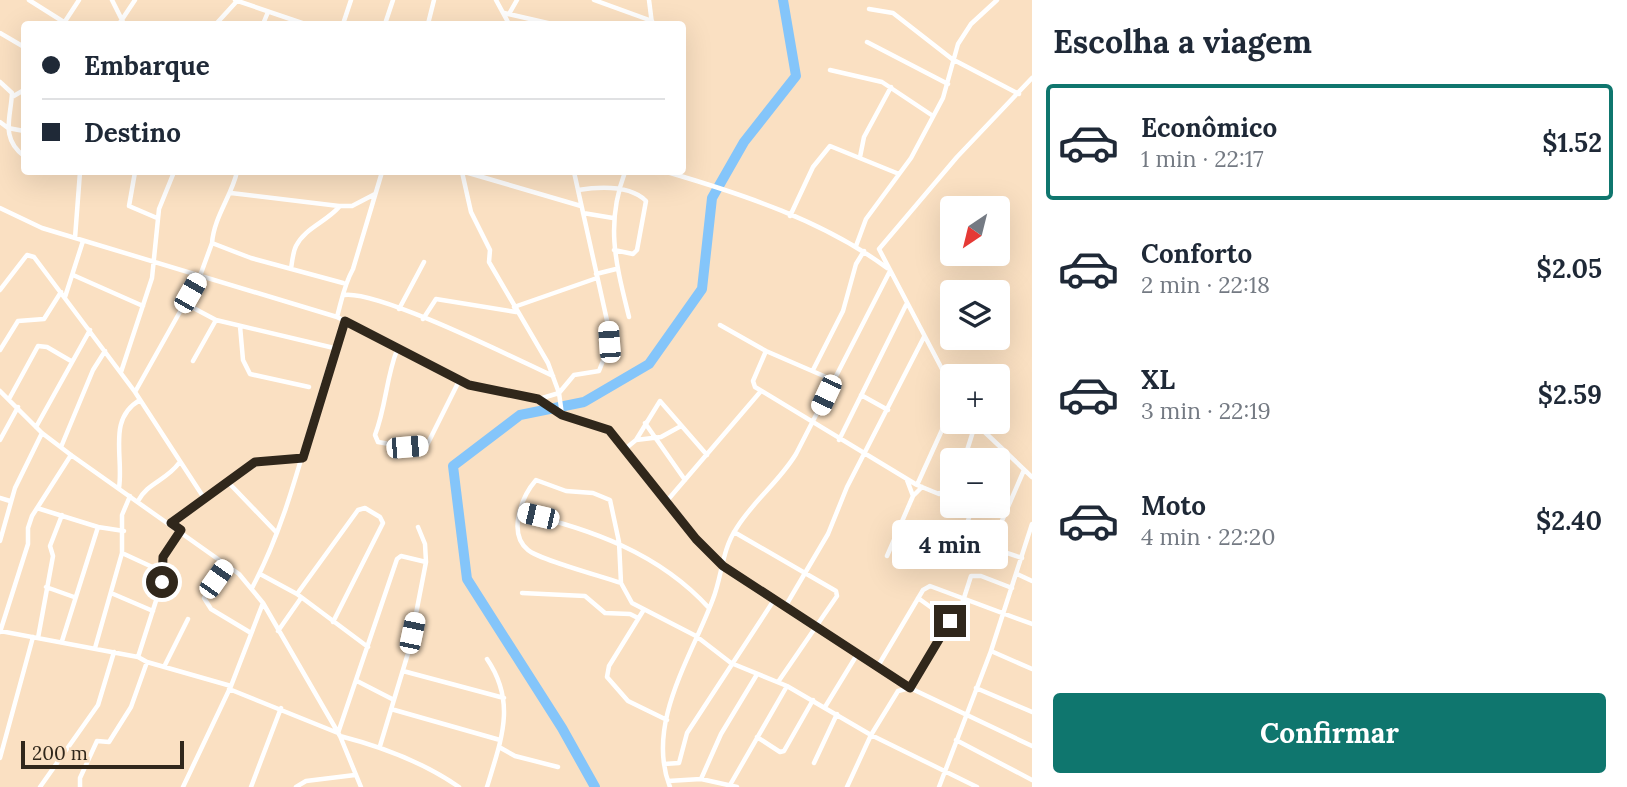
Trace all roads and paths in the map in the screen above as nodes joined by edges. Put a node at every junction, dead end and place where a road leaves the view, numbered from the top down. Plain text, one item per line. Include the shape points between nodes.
1 (29, 0) edge
2 (79, 0) edge
3 (112, 0) edge
4 (135, 0) edge
5 (236, 0) edge
6 (351, 0) edge
7 (393, 0) edge
8 (434, 0) edge
9 (496, 0) edge
10 (517, 0) edge
11 (594, 0) edge
12 (649, 0) edge
13 (997, 0) edge
14 (869, 9) dead end
15 (268, 12) junction
16 (506, 13) junction
17 (61, 21) edge
18 (68, 21) edge
19 (121, 21) edge
20 (123, 21) edge
21 (218, 21) edge
22 (264, 21) edge
23 (296, 21) edge
24 (345, 21) edge
25 (386, 21) edge
26 (429, 21) edge
27 (508, 21) edge
28 (539, 21) edge
29 (647, 21) edge
30 (652, 21) edge
31 (0, 33) edge
32 (867, 42) dead end
33 (21, 45) edge
34 (952, 59) junction
35 (830, 69) dead end
36 (1032, 78) edge
37 (0, 82) edge
38 (882, 82) junction
39 (948, 84) junction
40 (891, 87) junction
41 (886, 93) junction
42 (21, 94) edge
43 (1019, 94) junction
44 (12, 97) junction
45 (933, 116) junction
46 (0, 122) edge
47 (8, 128) junction
48 (21, 130) edge
49 (859, 150) junction
50 (21, 153) edge
51 (851, 154) junction
52 (860, 158) junction
53 (899, 174) junction
54 (80, 175) edge
55 (134, 175) edge
56 (173, 175) edge
57 (236, 175) edge
58 (382, 175) edge
59 (464, 175) edge
60 (473, 175) edge
61 (575, 175) edge
62 (624, 175) edge
63 (678, 175) edge
64 (618, 189) junction
65 (578, 190) junction
66 (231, 193) junction
67 (375, 194) junction
68 (340, 206) junction
69 (581, 206) junction
70 (0, 208) edge
71 (6, 213) junction
72 (583, 213) junction
73 (790, 216) junction
74 (157, 218) junction
75 (613, 218) junction
76 (0, 219) edge
77 (75, 238) junction
78 (83, 241) junction
79 (212, 243) junction
80 (856, 246) junction
81 (614, 250) junction
82 (864, 251) junction
83 (424, 262) dead end
84 (155, 263) junction
85 (291, 269) junction
86 (616, 269) junction
87 (890, 271) junction
88 (73, 275) junction
89 (200, 276) junction
90 (597, 276) junction
91 (344, 284) junction
92 (0, 290) edge
93 (63, 295) junction
94 (344, 295) junction
95 (184, 303) junction
96 (906, 305) junction
97 (143, 306) junction
98 (514, 307) junction
99 (399, 309) junction
100 (517, 313) junction
101 (337, 317) junction
102 (629, 317) dead end
103 (423, 319) junction
104 (216, 320) junction
105 (345, 321) junction
106 (720, 325) dead end
107 (240, 326) junction
108 (90, 330) junction
109 (924, 337) junction
110 (334, 348) junction
111 (0, 350) edge
112 (397, 350) junction
113 (105, 351) junction
114 (766, 351) junction
115 (193, 361) dead end
116 (71, 362) junction
117 (940, 366) edge
118 (813, 370) junction
119 (121, 373) junction
120 (554, 376) junction
121 (833, 380) junction
122 (459, 381) junction
123 (309, 387) dead end
124 (0, 391) edge
125 (761, 391) junction
126 (135, 392) junction
127 (559, 393) junction
128 (862, 395) junction
129 (9, 399) junction
130 (538, 399) junction
131 (140, 400) junction
132 (18, 407) junction
133 (888, 410) junction
134 (562, 415) junction
135 (645, 423) junction
136 (813, 424) junction
137 (681, 426) junction
138 (36, 427) junction
139 (42, 433) junction
140 (941, 434) edge
141 (986, 434) edge
142 (654, 437) junction
143 (0, 440) edge
144 (636, 440) junction
145 (839, 440) junction
146 (61, 447) junction
147 (1001, 448) edge
148 (625, 449) junction
149 (71, 455) junction
150 (707, 455) junction
151 (866, 455) junction
152 (1010, 457) edge
153 (303, 458) junction
154 (179, 463) junction
155 (1024, 470) junction
156 (1032, 477) edge
157 (907, 479) junction
158 (685, 480) junction
159 (227, 481) junction
160 (919, 486) junction
161 (120, 488) junction
162 (940, 493) edge
163 (130, 496) junction
164 (913, 496) junction
165 (0, 498) edge
166 (204, 498) junction
167 (10, 501) junction
168 (138, 501) junction
169 (666, 502) junction
170 (37, 508) junction
171 (519, 512) junction
172 (62, 515) junction
173 (969, 518) edge
174 (171, 523) junction
175 (1032, 524) edge
176 (99, 527) junction
177 (418, 527) dead end
178 (181, 530) junction
179 (124, 531) junction
180 (276, 532) junction
181 (734, 532) junction
182 (0, 541) edge
183 (619, 542) junction
184 (991, 546) junction
185 (122, 554) junction
186 (887, 556) dead end
187 (1023, 558) junction
188 (426, 562) junction
189 (226, 564) junction
190 (723, 566) junction
191 (162, 571) junction
192 (805, 573) junction
193 (260, 574) junction
194 (1017, 574) junction
195 (1032, 581) edge
196 (621, 583) junction
197 (46, 587) junction
198 (252, 588) junction
199 (1012, 588) junction
200 (111, 593) junction
201 (522, 593) dead end
202 (299, 596) junction
203 (74, 597) junction
204 (918, 598) junction
205 (774, 600) junction
206 (963, 601) junction
207 (263, 603) junction
208 (785, 607) junction
209 (709, 608) junction
210 (153, 611) junction
211 (642, 611) junction
212 (1003, 612) junction
213 (638, 618) junction
214 (188, 619) dead end
215 (950, 621) junction
216 (333, 622) junction
217 (1032, 625) edge
218 (817, 626) junction
219 (0, 631) edge
220 (278, 631) junction
221 (251, 633) junction
222 (696, 636) junction
223 (35, 637) junction
224 (62, 641) junction
225 (368, 647) junction
226 (95, 648) junction
227 (991, 651) junction
228 (114, 652) junction
229 (858, 653) junction
230 (138, 657) junction
231 (487, 659) dead end
232 (146, 662) junction
233 (731, 663) junction
234 (878, 666) junction
235 (164, 667) junction
236 (1032, 669) edge
237 (403, 671) junction
238 (755, 676) junction
239 (894, 678) junction
240 (357, 681) junction
241 (778, 682) junction
242 (787, 686) junction
243 (230, 688) junction
244 (910, 688) junction
245 (976, 688) junction
246 (898, 691) junction
247 (504, 698) junction
248 (813, 700) junction
249 (394, 701) junction
250 (825, 707) junction
251 (281, 708) junction
252 (391, 709) junction
253 (1032, 712) edge
254 (837, 714) junction
255 (966, 716) junction
256 (667, 720) junction
257 (339, 734) junction
258 (871, 735) junction
259 (757, 737) junction
260 (500, 740) junction
261 (956, 740) junction
262 (380, 746) junction
263 (1032, 746) edge
264 (499, 747) junction
265 (0, 758) edge
266 (814, 763) dead end
267 (664, 764) junction
268 (558, 767) dead end
269 (944, 772) junction
270 (355, 775) junction
271 (701, 779) junction
272 (1032, 780) edge
273 (669, 784) edge
274 (730, 785) edge
275 (40, 787) edge
276 (80, 787) edge
277 (183, 787) edge
278 (251, 787) edge
279 (296, 787) edge
280 (361, 787) edge
281 (459, 787) edge
282 (487, 787) edge
283 (737, 787) edge
284 (847, 787) edge
285 (939, 787) edge
286 (976, 787) edge

1 - 17 street
2 - 18 street
3 - 19 street
4 - 20 street
5 - 15 street
5 - 21 street
6 - 24 street
7 - 25 street
8 - 26 street
9 - 16 street
10 - 16 street
11 - 29 street
12 - 30 street
13 - 34 street via 965,32
14 - 34 street via 892,13
15 - 22 street
15 - 23 street
16 - 27 street
16 - 28 street
31 - 33 street
32 - 39 street
34 - 39 street
34 - 43 street
35 - 38 street
36 - 43 street
37 - 44 street
38 - 40 street
38 - 41 street
39 - 45 street
40 - 41 street
40 - 45 street
41 - 49 street
42 - 44 street
43 - 87 street via 880,244
44 - 47 street
45 - 53 street
46 - 47 street
47 - 48 street
47 - 50 street
49 - 51 street
49 - 52 street
51 - 52 street
51 - 73 street via 828,147
52 - 53 street
53 - 80 street via 872,209
54 - 77 street
55 - 74 street via 129,206
56 - 74 street
57 - 66 street
58 - 67 street
59 - 98 street via 471,212 489,246 489,262
60 - 69 street
61 - 65 street
62 - 64 street
63 - 73 street
64 - 65 street
64 - 75 street
64 - 81 street via 638,195 646,204 635,252
65 - 69 street
66 - 68 street
66 - 79 street via 215,222
67 - 68 street via 352,206
67 - 91 street via 353,270
68 - 85 street via 296,245
69 - 72 street
70 - 71 street
71 - 76 street
71 - 77 street
72 - 75 street
72 - 90 street
73 - 80 street
74 - 84 street
75 - 81 street
77 - 78 street
78 - 84 street
78 - 88 street
79 - 85 street
79 - 89 street
80 - 82 street
81 - 86 street
82 - 87 street
82 - 118 street via 843,311
83 - 99 street
84 - 89 street
84 - 97 street
85 - 91 street
86 - 90 street
86 - 102 street
87 - 96 street
87 - 121 street
88 - 93 street
88 - 97 street
89 - 95 street
89 - 101 street
90 - 98 street
90 - 127 street via 608,333 603,366 594,373 573,375
91 - 94 street
92 - 93 street via 29,254
93 - 108 street
93 - 111 street via 44,319 18,321
94 - 99 street via 357,293
94 - 101 street
95 - 104 street
95 - 126 street
96 - 109 street
96 - 128 street
97 - 119 street
98 - 100 street
99 - 103 street
100 - 103 street via 436,299
100 - 120 street
101 - 105 street
103 - 120 street
104 - 107 street
104 - 115 street
105 - 110 street
105 - 112 street
106 - 114 street
107 - 110 street
107 - 123 street via 243,360 250,374
108 - 113 street
108 - 116 street
109 - 117 street
109 - 133 street
110 - 153 street
112 - 122 street
112 - 122 street via 387,375 375,435 378,442 427,445
113 - 119 street
113 - 146 street
114 - 118 street
114 - 125 street via 752,383
116 - 129 street via 38,346
116 - 138 street
118 - 121 street
119 - 126 street
120 - 127 street
121 - 136 street
122 - 130 street
124 - 129 street
125 - 136 street
125 - 150 street
126 - 131 street
127 - 130 street
127 - 134 street
128 - 133 street
128 - 145 street
129 - 132 street
130 - 134 street
131 - 154 street
131 - 161 street via 129,406 119,423
132 - 138 street
132 - 143 street
133 - 151 street
134 - 148 street via 606,428
135 - 137 street via 660,401
135 - 142 street
135 - 144 street
136 - 145 street
136 - 181 street via 788,468
137 - 142 street
137 - 150 street
138 - 139 street
139 - 146 street
139 - 167 street
140 - 160 street
141 - 147 street
142 - 144 street
142 - 158 street
144 - 148 street
145 - 151 street
146 - 149 street
148 - 169 street
149 - 161 street
149 - 170 street
150 - 158 street
151 - 157 street
151 - 192 street
152 - 155 street
153 - 159 street via 255,462
153 - 180 street
154 - 166 street
154 - 168 street via 169,476 145,489
155 - 156 street
155 - 184 street
157 - 160 street
157 - 164 street
158 - 169 street
159 - 166 street
159 - 180 street
160 - 162 street
160 - 164 street
161 - 163 street
163 - 168 street
163 - 179 street via 122,515
164 - 186 street
165 - 167 street
166 - 174 street
167 - 182 street
168 - 174 street
169 - 190 street
170 - 172 street
170 - 219 street
171 - 183 street via 566,522
171 - 183 street via 536,480 566,491 606,497 612,504
171 - 196 street via 520,541 530,552
172 - 176 street
172 - 197 street via 50,546
173 - 184 street via 962,538
174 - 178 street
175 - 187 street
176 - 179 street
176 - 203 street
177 - 188 street
178 - 189 street
178 - 191 street via 166,551
179 - 185 street
180 - 193 street
181 - 190 street
181 - 192 street
183 - 196 street
183 - 209 street via 680,581
184 - 187 street
185 - 191 street
185 - 200 street
187 - 194 street
188 - 225 street via 397,559
188 - 237 street
189 - 198 street
189 - 221 street via 204,598 211,609
190 - 205 street
190 - 209 street
191 - 210 street
192 - 208 street
192 - 218 street via 836,591
193 - 198 street
193 - 202 street
194 - 195 street
194 - 199 street
196 - 211 street
197 - 203 street
197 - 223 street
198 - 207 street
199 - 206 street via 974,575
199 - 212 street
200 - 210 street
200 - 226 street
201 - 213 street via 584,596 605,613
202 - 216 street
202 - 216 street via 358,510 365,508 380,517 383,523 373,547
202 - 220 street
203 - 224 street
204 - 206 street via 930,586
204 - 215 street
204 - 234 street
205 - 208 street
205 - 233 street
206 - 212 street
206 - 215 street
207 - 220 street
207 - 221 street
208 - 218 street
209 - 222 street
210 - 230 street
211 - 213 street
211 - 222 street
212 - 217 street
212 - 227 street
213 - 256 street via 607,677 628,701
214 - 235 street
215 - 244 street
216 - 225 street
218 - 229 street
218 - 241 street
219 - 223 street
220 - 257 street
221 - 243 street
222 - 233 street
222 - 256 street via 677,679
223 - 224 street
223 - 265 street
224 - 226 street
225 - 240 street
226 - 228 street
227 - 236 street
227 - 245 street
228 - 230 street
228 - 275 street via 98,705
229 - 234 street
229 - 250 street
230 - 232 street
231 - 247 street via 502,684
232 - 235 street
232 - 276 street via 131,707 109,741 97,741 78,782
233 - 238 street
233 - 267 street via 687,733 679,763
234 - 239 street
235 - 243 street
237 - 247 street
237 - 249 street
238 - 241 street
238 - 271 street via 720,734
239 - 244 street
239 - 246 street
240 - 249 street
240 - 257 street
241 - 242 street
242 - 248 street
242 - 259 street
243 - 251 street
243 - 277 street
244 - 246 street
244 - 255 street
245 - 253 street
245 - 255 street
246 - 258 street
247 - 260 street
248 - 250 street
248 - 259 street via 784,751
249 - 252 street
250 - 254 street
251 - 257 street
251 - 278 street
252 - 260 street
252 - 262 street
254 - 258 street
254 - 266 street
255 - 261 street
255 - 263 street
256 - 267 street
257 - 262 street
257 - 270 street
258 - 269 street
258 - 284 street
259 - 274 street
260 - 264 street
261 - 269 street
261 - 272 street
262 - 281 street
264 - 268 street
264 - 282 street
267 - 273 street
269 - 285 street
269 - 286 street
270 - 279 street via 306,781
270 - 280 street
271 - 273 street
271 - 274 street
274 - 283 street

